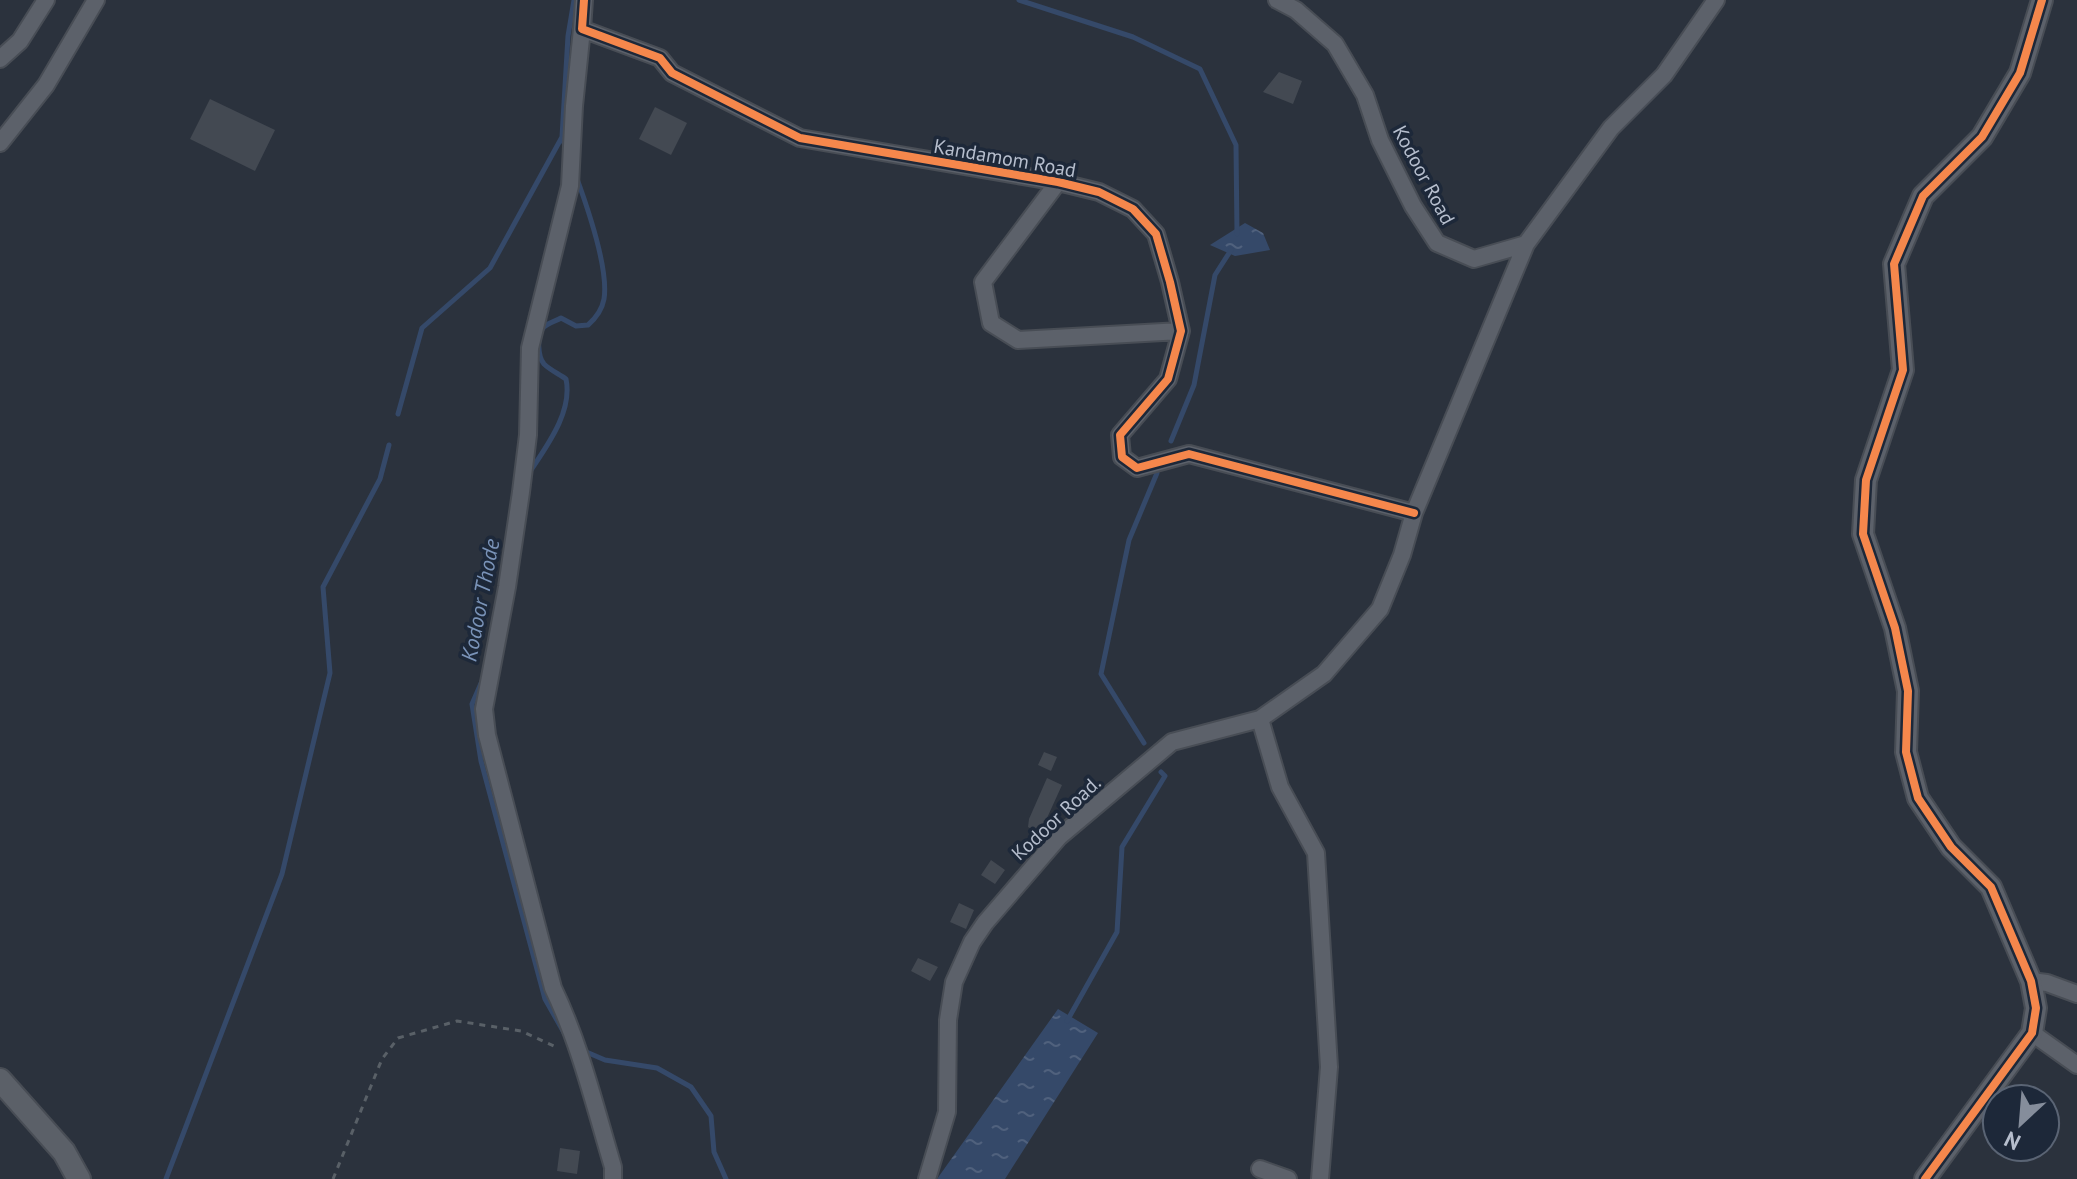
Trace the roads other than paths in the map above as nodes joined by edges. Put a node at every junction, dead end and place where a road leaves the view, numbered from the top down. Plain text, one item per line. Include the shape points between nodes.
1 (46, 0) edge
2 (96, 0) edge
3 (584, 0) edge
4 (1277, 0) edge
5 (1716, 0) edge
6 (2042, 0) edge
7 (582, 29) junction
8 (0, 59) edge
9 (0, 143) edge
10 (1058, 182) junction
11 (1526, 244) junction
12 (1181, 331) junction
13 (1414, 513) junction
14 (1260, 719) junction
15 (2031, 981) junction
16 (2077, 994) edge
17 (2032, 1033) junction
18 (2077, 1065) edge
19 (0, 1080) edge
20 (1260, 1169) dead end
21 (79, 1179) edge
22 (613, 1179) edge
23 (927, 1179) edge
24 (1288, 1179) edge
25 (1320, 1179) edge
26 (1925, 1179) edge

1 - 8 street via 20,41
2 - 9 street via 46,85
3 - 7 street
4 - 11 street, Kodoor Road via 1335,44 1365,95 1380,140 1413,206 1437,243 1474,259
5 - 11 street via 1664,75 1611,128
6 - 15 street via 2020,73 1982,137 1923,196 1894,264 1903,370 1866,480 1863,534 1895,628 1908,691 1906,752 1918,798 1951,847 1991,887
7 - 10 street, Kandamom Road via 651,53 672,73 800,138
7 - 22 street via 570,186 530,348 521,492 483,719 553,988 577,1050
10 - 12 street, Kandamom Road via 1099,192 1133,209 1156,234
10 - 12 street via 983,282 991,323 1018,340
11 - 13 street, Kodoor Road.
12 - 13 street, Kandamom Road via 1168,379 1120,435 1122,457 1137,468 1189,454
13 - 14 street, Kodoor Road. via 1380,609 1324,674
14 - 23 street, Kodoor Road. via 1172,742 1059,837 985,923 954,982 947,1112
14 - 25 street via 1280,787 1316,853 1329,1067
15 - 16 street
15 - 17 street via 2036,1008
17 - 18 street
17 - 26 street
19 - 21 main road via 64,1152
20 - 24 street

